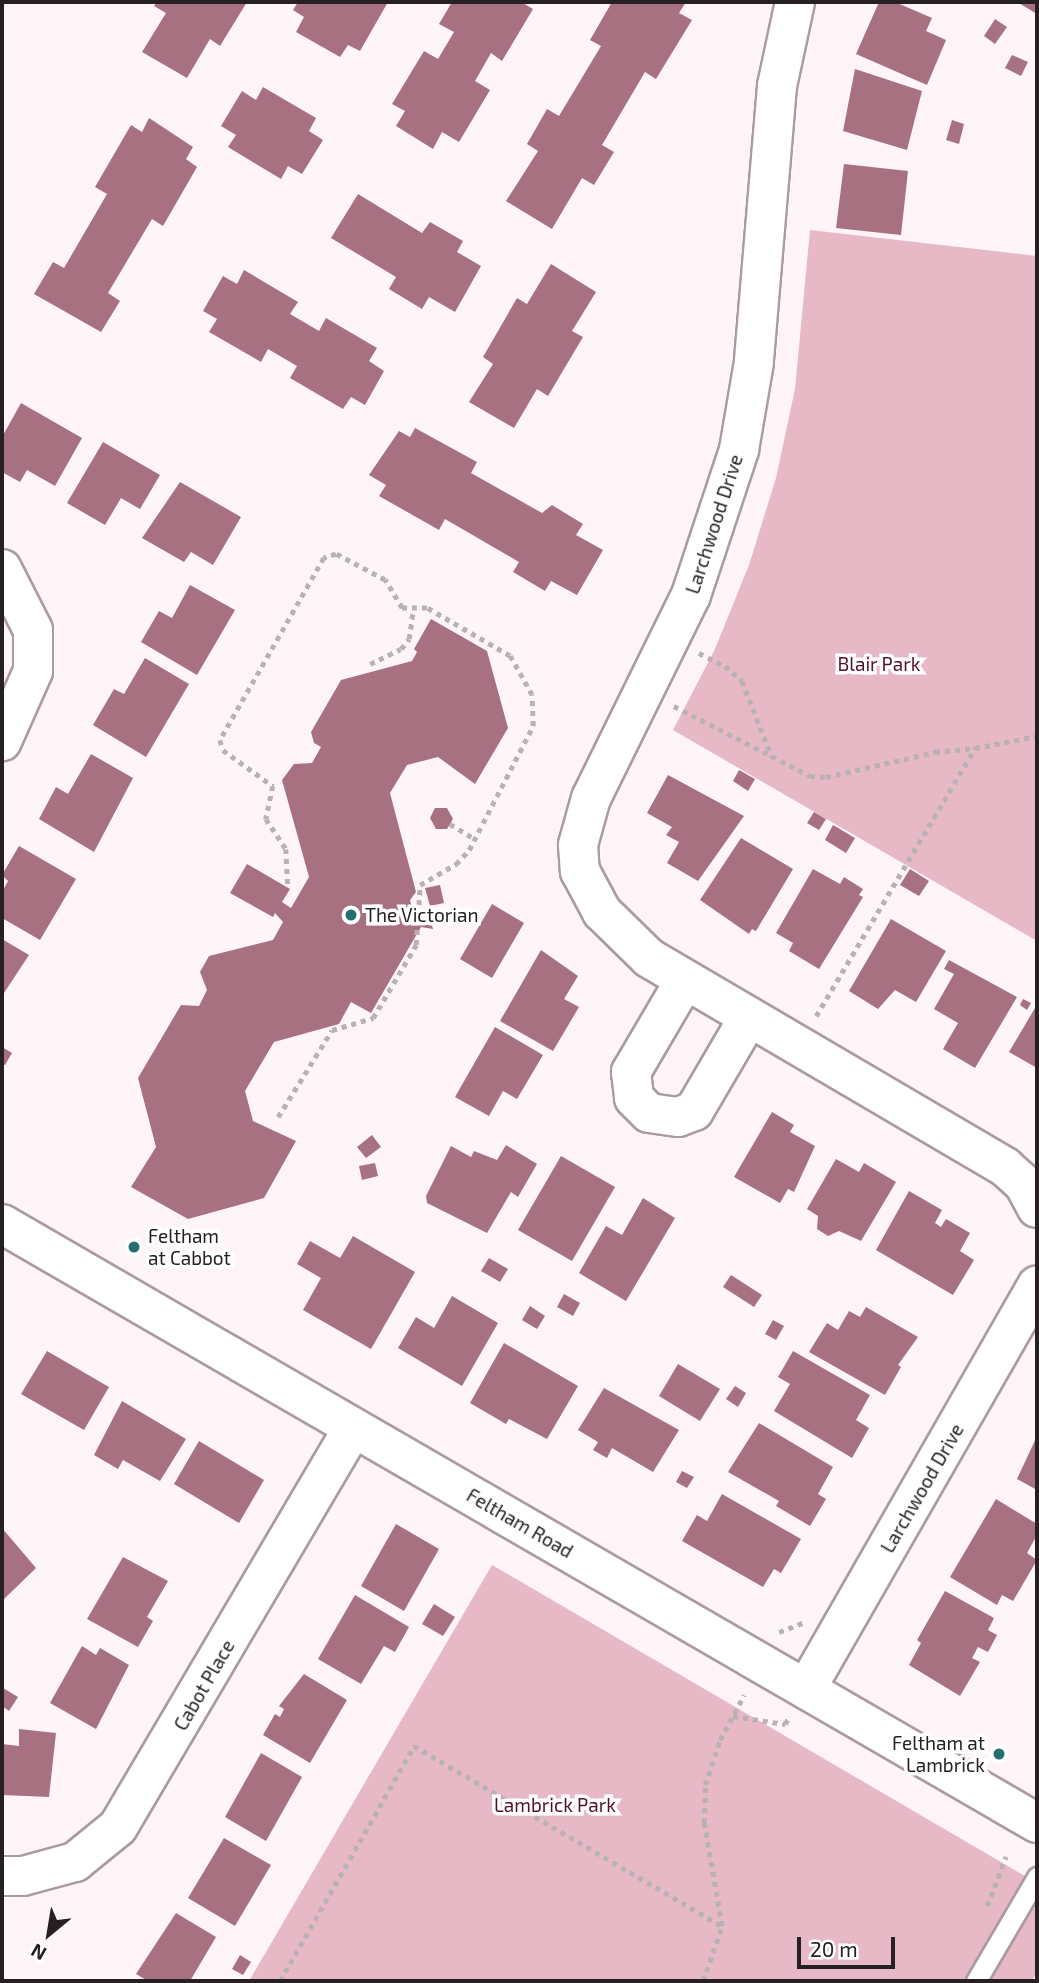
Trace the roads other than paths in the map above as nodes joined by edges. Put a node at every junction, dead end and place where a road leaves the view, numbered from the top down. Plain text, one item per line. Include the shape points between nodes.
1 (795, 2) edge
2 (2, 569) edge
3 (2, 741) edge
4 (685, 980) junction
5 (749, 1017) junction
6 (1037, 1209) edge
7 (2, 1224) edge
8 (1037, 1286) edge
9 (353, 1428) junction
10 (806, 1689) junction
11 (1037, 1823) edge
12 (2, 1876) edge
13 (1037, 1877) edge
14 (976, 1981) edge

1 - 4 street, Larchwood Drive via 777,86 756,349 745,417 709,550 581,828 578,859 592,897 615,928
2 - 3 street via 33,630 33,671
4 - 5 street, Larchwood Drive
4 - 5 street via 631,1072 631,1089 649,1113 678,1117 694,1111
5 - 6 street, Larchwood Drive via 1005,1167 1024,1184
7 - 9 street, Feltham Road
8 - 10 street, Larchwood Drive
9 - 10 street, Feltham Road
9 - 12 street, Cabot Place via 118,1827 75,1861 36,1874
10 - 11 street, Feltham Road
13 - 14 lane

